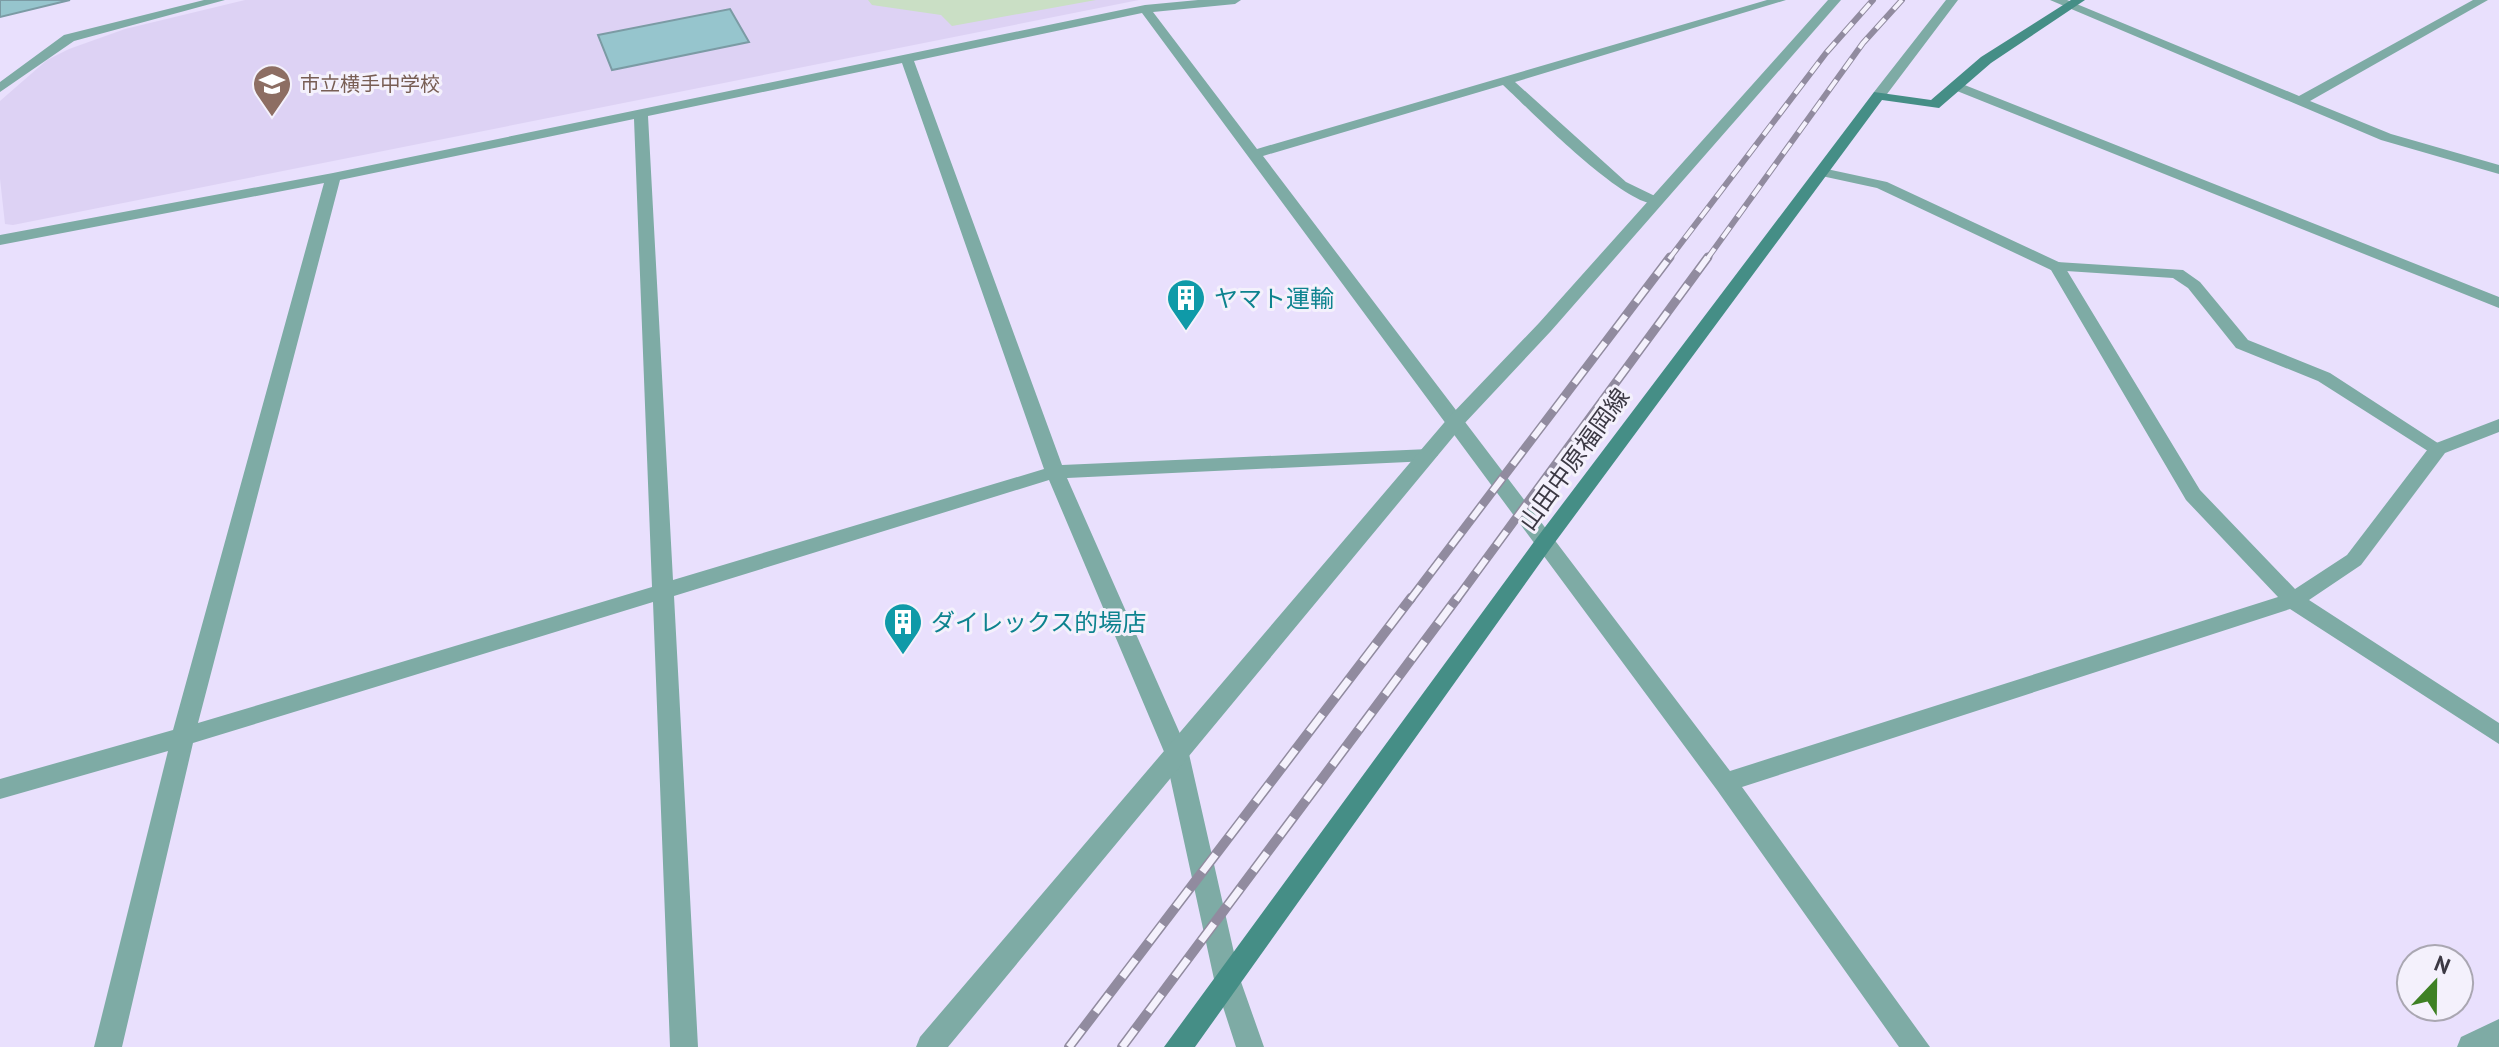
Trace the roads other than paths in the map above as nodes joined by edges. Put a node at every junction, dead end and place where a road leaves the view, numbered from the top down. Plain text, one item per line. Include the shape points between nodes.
1 (219, 0) edge
2 (1235, 0) edge
3 (1780, 0) edge
4 (1834, 0) edge
5 (1952, 0) edge
6 (2482, 0) edge
7 (2068, 2) edge
8 (1145, 9) junction
9 (54, 27) dead end
10 (69, 38) junction
11 (907, 58) junction
12 (1507, 82) junction
13 (1957, 86) junction
14 (0, 88) edge
15 (1879, 95) junction
16 (2298, 102) junction
17 (641, 113) junction
18 (1254, 154) junction
19 (2499, 170) edge
20 (1822, 172) junction
21 (333, 177) junction
22 (1654, 201) junction
23 (0, 240) edge
24 (2057, 267) junction
25 (2499, 303) edge
26 (1456, 421) junction
27 (2499, 425) edge
28 (2438, 449) junction
29 (1429, 455) junction
30 (1055, 472) junction
31 (1543, 544) junction
32 (661, 590) junction
33 (2293, 600) junction
34 (2499, 735) edge
35 (183, 737) junction
36 (1177, 754) junction
37 (1725, 783) junction
38 (0, 789) edge
39 (1227, 979) junction
40 (2499, 1032) edge
41 (108, 1047) edge
42 (684, 1047) edge
43 (930, 1047) edge
44 (1178, 1047) edge
45 (1250, 1047) edge
46 (1916, 1047) edge
47 (2471, 1047) edge

1 - 10 street
2 - 8 street
3 - 12 street
4 - 22 street
5 - 15 street
6 - 16 street
7 - 13 main road
7 - 16 street
8 - 11 street
8 - 18 street
9 - 10 street
10 - 14 street
11 - 17 street
11 - 30 street
12 - 18 street
12 - 22 street via 1621,185
13 - 15 main road via 1934,105
13 - 25 street
15 - 20 main road, 山田中原福岡線
16 - 19 street via 2386,137
17 - 21 street
17 - 32 street
18 - 26 street
20 - 24 street via 1882,185
20 - 31 main road, 山田中原福岡線
21 - 23 street
21 - 35 street
22 - 26 street
24 - 28 street via 2177,273 2194,285 2242,344 2324,377
24 - 33 street via 2193,495
26 - 29 street
26 - 31 street
27 - 28 street
28 - 33 street via 2354,560
29 - 30 street
29 - 36 street
30 - 32 street
30 - 36 street
31 - 37 street
31 - 39 main road, 山田中原福岡線
32 - 35 street
32 - 42 street
33 - 34 street
33 - 37 street
35 - 38 street
35 - 41 street
36 - 39 street
36 - 43 street
37 - 46 street
39 - 44 main road, 山田中原福岡線
39 - 45 street
40 - 47 street

